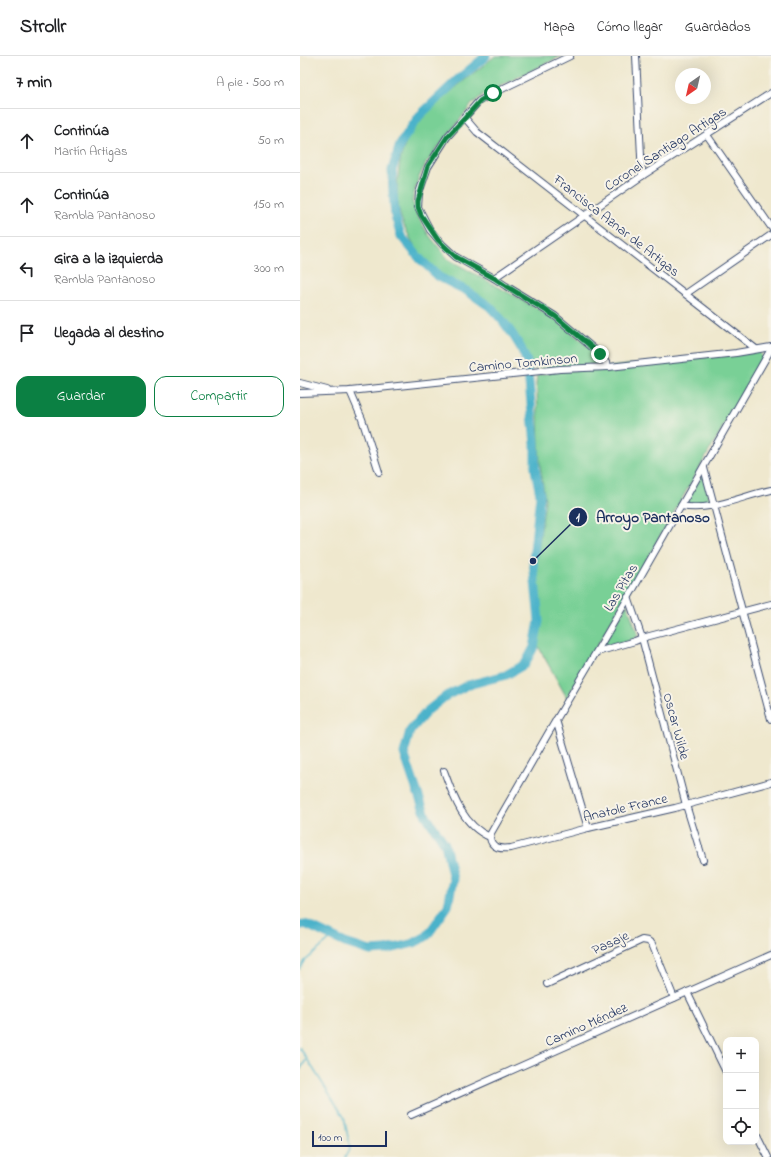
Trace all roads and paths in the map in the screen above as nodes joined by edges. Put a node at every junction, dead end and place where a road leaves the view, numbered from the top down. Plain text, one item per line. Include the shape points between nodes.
1 (570, 56) edge
2 (636, 56) edge
3 (771, 93) edge
4 (465, 118) junction
5 (707, 135) junction
6 (642, 176) junction
7 (586, 216) junction
8 (771, 227) edge
9 (771, 235) edge
10 (494, 278) junction
11 (686, 294) junction
12 (771, 348) edge
13 (756, 349) junction
14 (609, 366) junction
15 (300, 383) edge
16 (350, 391) junction
17 (334, 392) junction
18 (300, 393) edge
19 (704, 468) junction
20 (379, 472) dead end
21 (771, 490) edge
22 (681, 506) junction
23 (713, 506) junction
24 (628, 597) junction
25 (771, 604) edge
26 (742, 612) junction
27 (642, 638) junction
28 (596, 652) junction
29 (771, 719) edge
30 (556, 720) junction
31 (444, 770) dead end
32 (771, 782) edge
33 (686, 805) junction
34 (588, 828) junction
35 (490, 837) junction
36 (703, 860) dead end
37 (771, 955) edge
38 (547, 984) dead end
39 (687, 992) junction
40 (674, 998) junction
41 (723, 1066) edge
42 (412, 1115) dead end
43 (759, 1139) edge
44 (768, 1157) edge

1 - 4 street via 486,97
2 - 6 street
3 - 5 street, Coronel Santiago Artigas
4 - 7 street, Francisca Aznar de Artigas via 477,132
4 - 10 street via 447,137 428,166 419,192 418,207 430,230 448,250
5 - 6 street, Coronel Santiago Artigas
5 - 8 street
6 - 7 street, Coronel Santiago Artigas
7 - 10 street, Coronel Santiago Artigas
7 - 11 street, Francisca Aznar de Artigas
9 - 11 street
10 - 14 street via 555,316 600,354
11 - 13 street, Francisca Aznar de Artigas
12 - 13 street, Camino Tomkinson
12 - 19 street, Las Pitas
13 - 14 street, Camino Tomkinson
14 - 16 street, Camino Tomkinson via 515,373
15 - 17 street
16 - 17 street, Camino Tomkinson
16 - 20 street
17 - 18 street, Camino Tomkinson
19 - 22 street, Las Pitas
19 - 23 street
21 - 23 street
22 - 23 street
22 - 24 street, Las Pitas
23 - 26 street
24 - 27 street, Oscar Wilde
24 - 28 street, Las Pitas
25 - 26 street
26 - 27 street
26 - 29 street
27 - 28 street
27 - 33 street, Oscar Wilde
28 - 30 street, Las Pitas
30 - 34 street
30 - 35 street, Las Pitas
31 - 35 street via 463,814 473,828
32 - 33 street, Anatole France
33 - 34 street, Anatole France
33 - 36 street, Oscar Wilde
34 - 35 street, Anatole France via 506,848 495,847
37 - 39 street, Camino Méndez
38 - 40 street, Pasaje via 642,940 652,944
39 - 40 street, Camino Méndez
39 - 41 street
40 - 42 street, Camino Méndez
43 - 44 street

